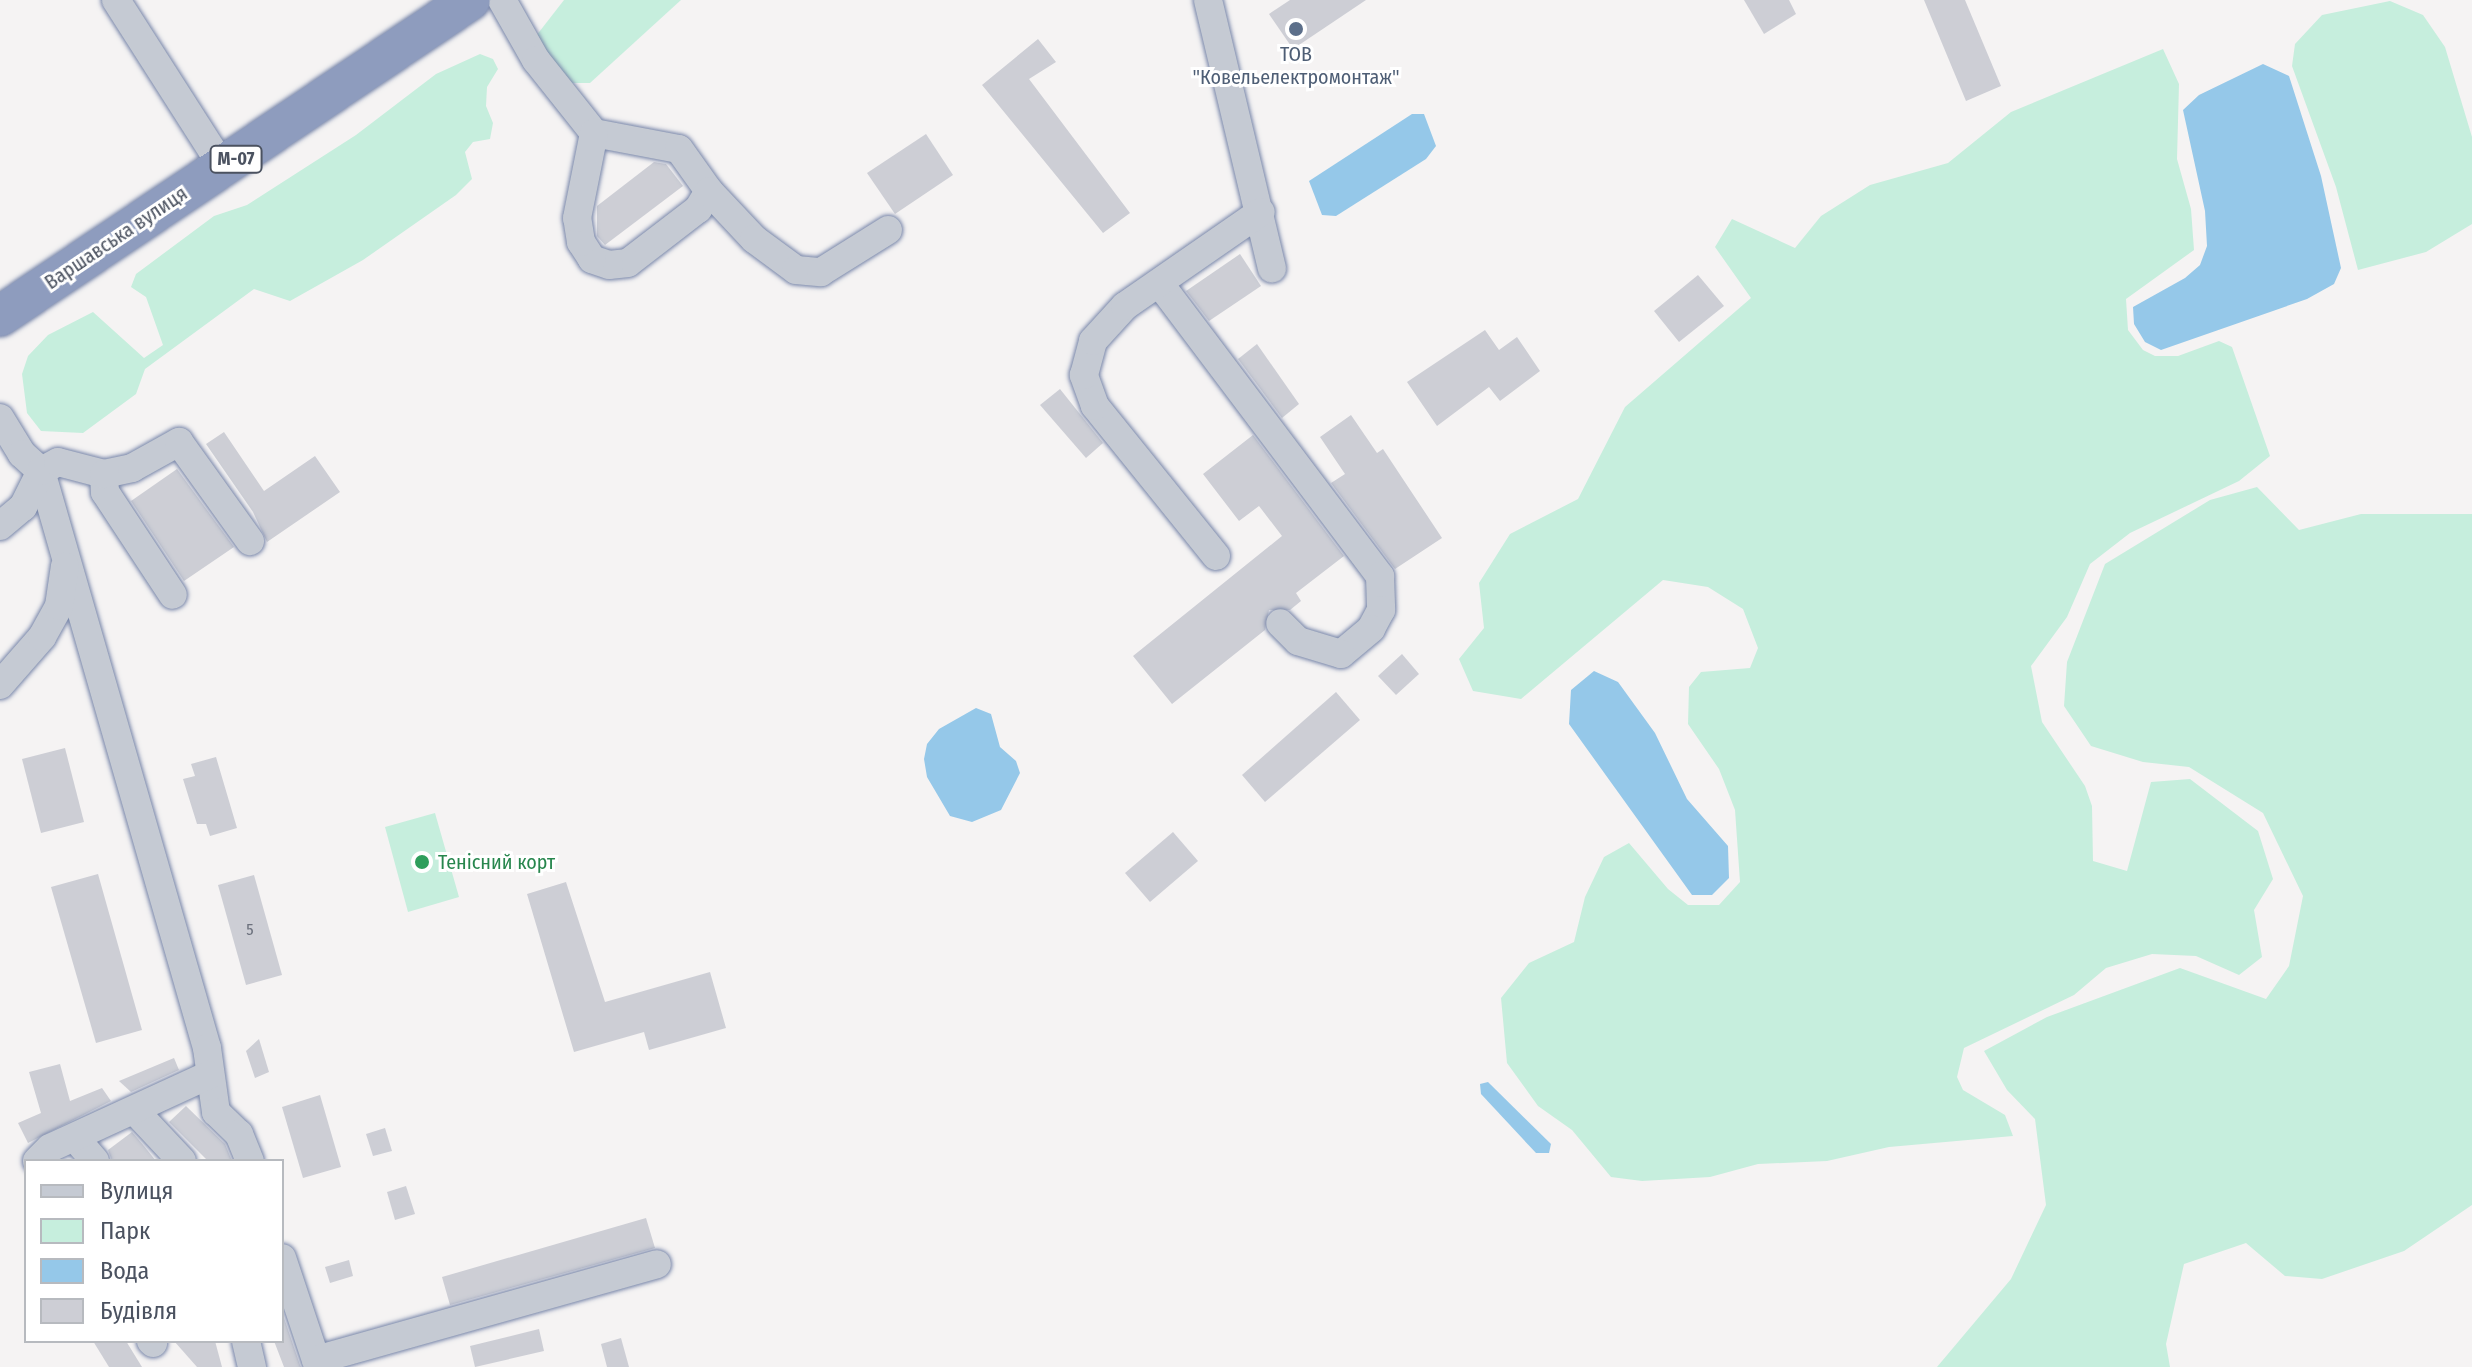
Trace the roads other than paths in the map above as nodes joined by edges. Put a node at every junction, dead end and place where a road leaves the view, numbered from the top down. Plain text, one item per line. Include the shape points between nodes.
1 (116, 0) edge
2 (470, 0) edge
3 (502, 0) edge
4 (1208, 0) edge
5 (594, 133) junction
6 (223, 167) junction
7 (709, 191) junction
8 (1261, 212) junction
9 (888, 230) dead end
10 (1272, 268) dead end
11 (1160, 284) junction
12 (0, 316) edge
13 (0, 418) edge
14 (41, 471) junction
15 (104, 474) junction
16 (0, 526) edge
17 (250, 541) dead end
18 (1216, 556) dead end
19 (67, 558) junction
20 (173, 595) dead end
21 (1280, 623) dead end
22 (0, 685) edge
23 (209, 1075) junction
24 (136, 1112) junction
25 (76, 1139) junction
26 (39, 1159) edge
27 (93, 1159) edge
28 (180, 1159) edge
29 (249, 1159) edge
30 (284, 1264) edge
31 (657, 1264) dead end
32 (246, 1343) edge
33 (252, 1367) edge

1 - 6 street
2 - 6 highway, Варшавська вулиця / М-07
3 - 5 street via 536,60
4 - 8 street
5 - 7 street via 679,149
5 - 7 street via 577,218 581,242 592,259 609,265 628,263 698,209
6 - 12 highway, Варшавська вулиця / М-07
7 - 9 street via 754,239 796,270 821,272
8 - 10 street
8 - 11 street
11 - 18 street via 1125,306 1093,341 1084,375 1095,406
11 - 21 street via 1380,576 1381,610 1371,629 1341,654 1298,641
13 - 14 street via 22,454
14 - 15 street via 58,462
14 - 16 street via 23,507
14 - 19 street
15 - 17 street via 132,468 179,442
15 - 20 street via 105,492
19 - 22 street via 59,606 42,637
19 - 23 street via 207,1048
23 - 24 street
23 - 29 street via 216,1112 239,1134
24 - 25 street
24 - 28 street
25 - 26 street via 50,1148
25 - 27 street
30 - 31 street via 316,1360
32 - 33 street

